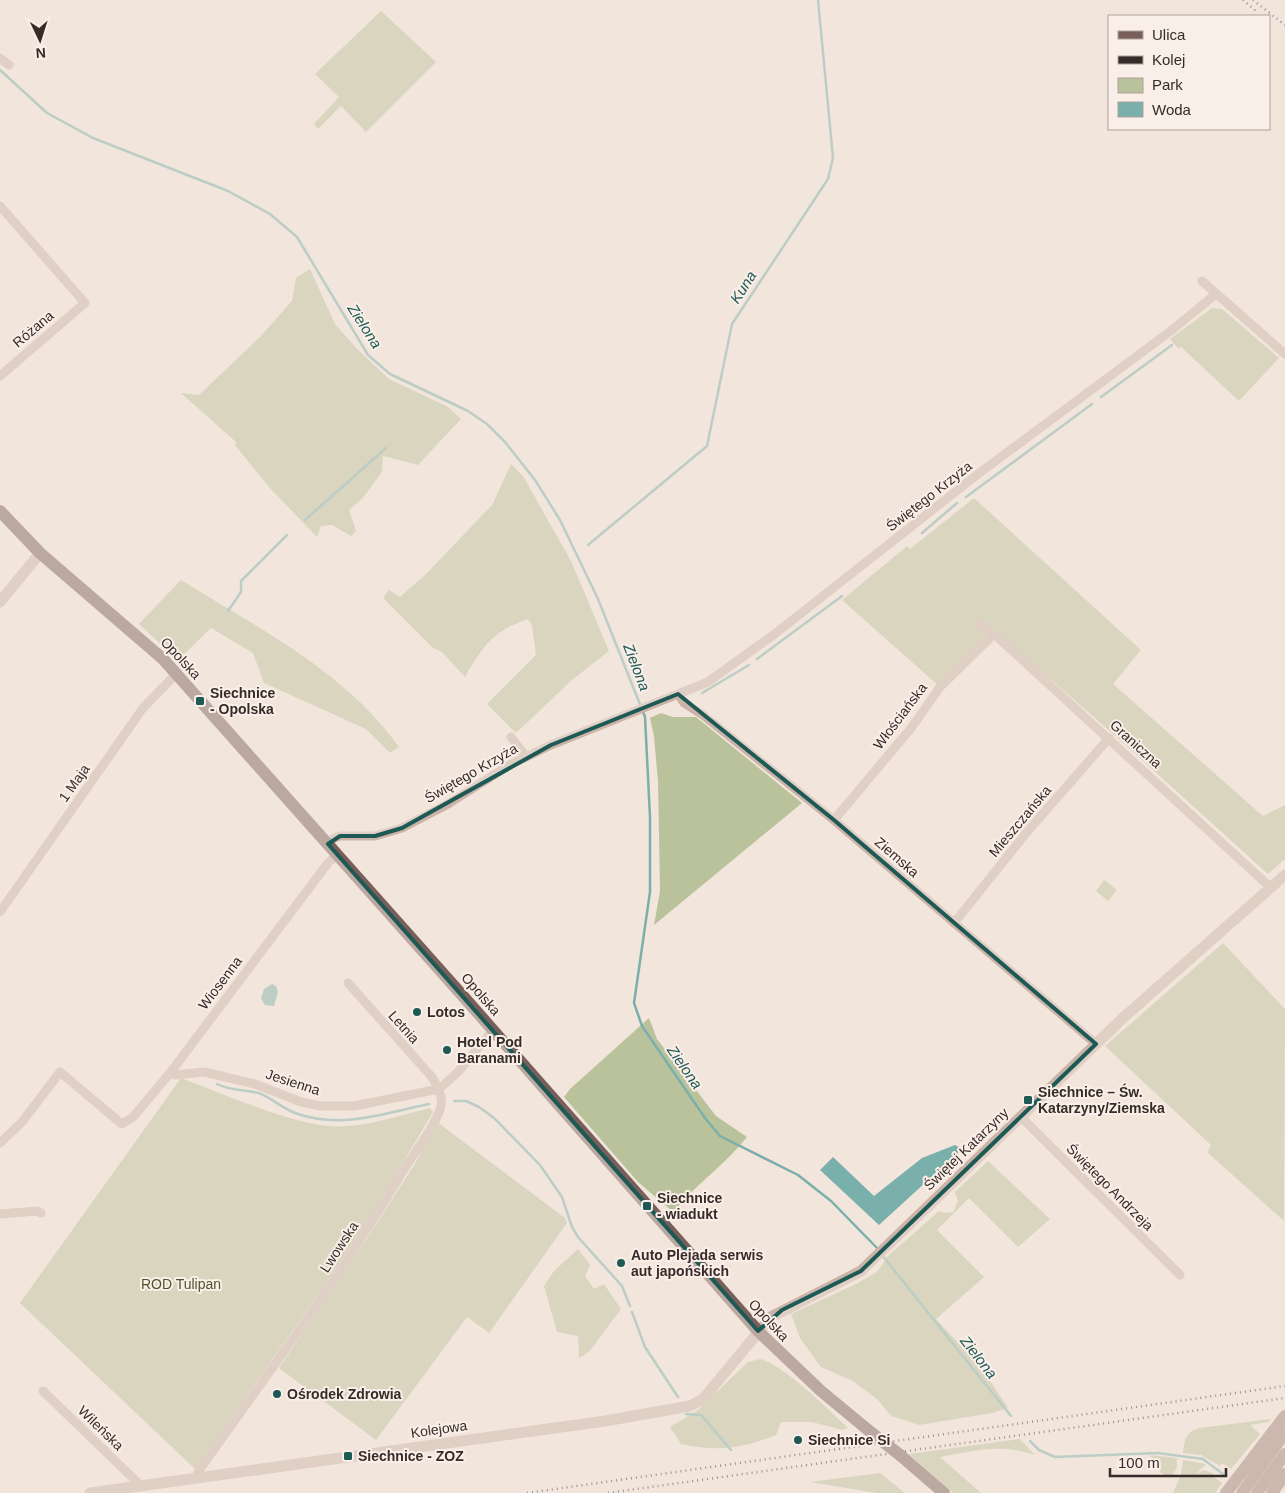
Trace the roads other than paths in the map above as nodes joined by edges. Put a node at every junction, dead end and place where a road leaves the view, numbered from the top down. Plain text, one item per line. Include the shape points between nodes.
1 (0, 58) edge
2 (8, 65) dead end
3 (0, 206) edge
4 (1202, 281) dead end
5 (1216, 294) junction
6 (1285, 354) edge
7 (0, 376) edge
8 (0, 511) edge
9 (40, 553) junction
10 (0, 602) edge
11 (979, 624) dead end
12 (994, 634) junction
13 (176, 674) junction
14 (678, 694) junction
15 (511, 737) dead end
16 (1109, 738) junction
17 (526, 757) junction
18 (834, 820) junction
19 (328, 844) junction
20 (337, 855) junction
21 (1285, 875) edge
22 (1271, 888) junction
23 (0, 912) edge
24 (954, 923) junction
25 (348, 983) dead end
26 (493, 1030) junction
27 (1096, 1044) junction
28 (170, 1073) junction
29 (439, 1089) junction
30 (1021, 1117) junction
31 (0, 1143) edge
32 (42, 1213) dead end
33 (0, 1214) edge
34 (1180, 1275) dead end
35 (758, 1331) junction
36 (43, 1391) dead end
37 (1284, 1423) edge
38 (1285, 1454) edge
39 (1285, 1474) edge
40 (197, 1478) junction
41 (137, 1486) junction
42 (90, 1493) edge
43 (944, 1493) edge
44 (1226, 1493) edge
45 (1242, 1493) edge
46 (1257, 1493) edge
47 (1272, 1493) edge

1 - 2 street
3 - 7 street, Różana via 85,303
4 - 5 street
5 - 6 street
5 - 14 street, Świętego Krzyża via 978,474 776,633 708,682
8 - 9 main road, Opolska
9 - 10 street
9 - 13 main road, Opolska via 136,634
11 - 12 street, Graniczna
12 - 16 street, Graniczna
12 - 18 street, Włościańska via 940,687 912,727
13 - 19 main road, Opolska
13 - 23 street, 1 Maja via 143,708
14 - 17 street, Świętego Krzyża
14 - 18 street, Ziemska via 684,703 703,714
15 - 17 street
16 - 22 street, Graniczna
16 - 24 street, Mieszczańska
17 - 19 street, Świętego Krzyża via 402,828 375,836 340,836
18 - 24 street, Ziemska
19 - 20 main road, Opolska
20 - 26 main road, Opolska
20 - 28 street, Wiosenna
21 - 22 street, Świętej Katarzyny
22 - 27 street, Świętej Katarzyny
24 - 27 street, Ziemska
25 - 29 street, Letnia via 432,1077
26 - 29 street via 458,1072
26 - 35 main road, Opolska
27 - 30 street, Świętej Katarzyny
28 - 29 street, Jesienna via 204,1072 255,1084 301,1102 335,1107
28 - 31 street, Wiosenna via 133,1118 122,1124 60,1072 22,1122
29 - 40 street, Lwowska via 439,1111 382,1207 274,1368 198,1472
30 - 34 street, Świętego Andrzeja
30 - 35 street, Świętej Katarzyny via 853,1276 770,1317
32 - 33 street
35 - 40 street, Kolejowa via 711,1392 690,1406 606,1421
35 - 43 main road, Opolska, bridge via 821,1391
36 - 41 street, Wileńska via 137,1482
37 - 44 main road
37 - 45 main road
38 - 46 main road
39 - 47 main road
40 - 41 street, Kolejowa
41 - 42 street, Kolejowa

